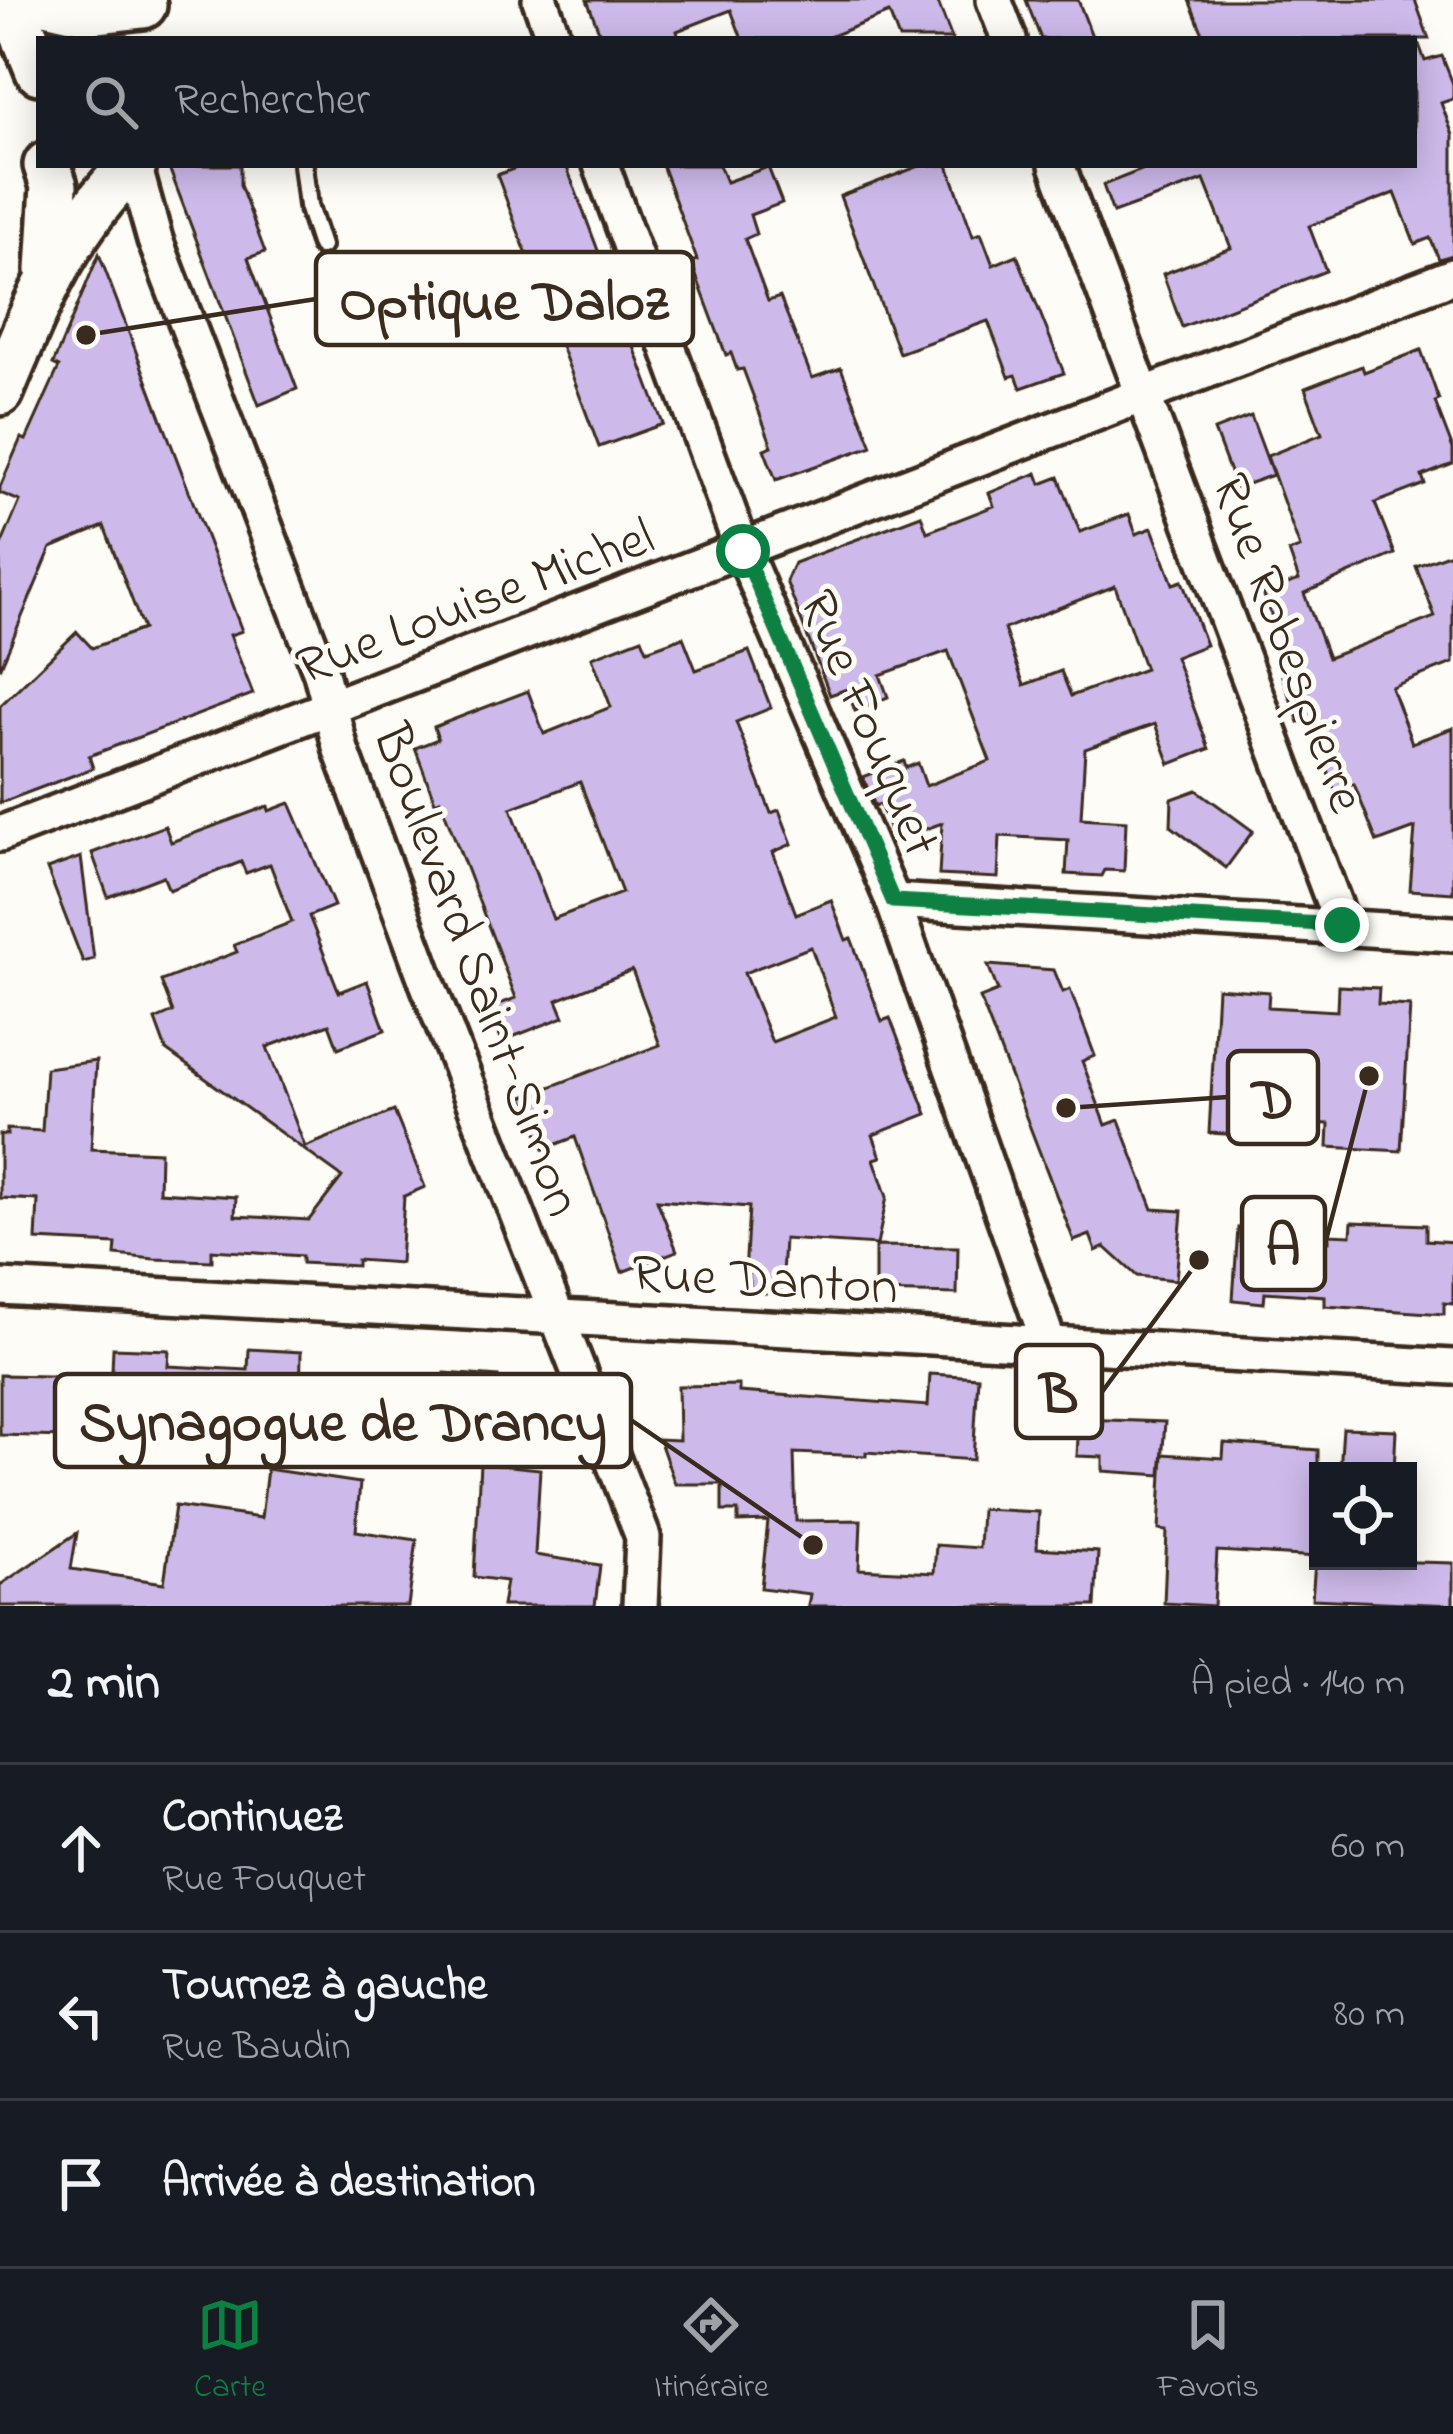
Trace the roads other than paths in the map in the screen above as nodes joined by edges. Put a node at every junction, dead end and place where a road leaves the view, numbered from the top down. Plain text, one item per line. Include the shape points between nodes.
1 (14, 0) edge
2 (42, 0) edge
3 (540, 0) edge
4 (994, 0) edge
5 (144, 17) edge
6 (53, 36) edge
7 (553, 36) edge
8 (1008, 36) edge
9 (36, 62) edge
10 (130, 168) edge
11 (134, 168) edge
12 (303, 168) edge
13 (602, 168) edge
14 (1058, 168) edge
15 (51, 176) edge
16 (97, 199) junction
17 (321, 246) dead end
18 (49, 273) junction
19 (1453, 276) edge
20 (0, 392) edge
21 (1144, 394) junction
22 (743, 551) junction
23 (331, 709) junction
24 (0, 834) edge
25 (893, 901) junction
26 (1342, 925) junction
27 (1453, 934) edge
28 (0, 1287) edge
29 (556, 1319) junction
30 (1048, 1341) junction
31 (1453, 1367) edge
32 (640, 1606) edge

1 - 6 main road
1 - 9 main road
2 - 5 main road
3 - 7 street
4 - 8 street
10 - 16 main road
11 - 23 street, Boulevard Saint-Simon
12 - 17 lane
13 - 22 street, Rue Fouquet
14 - 21 street, Rue Robespierre
15 - 16 main road
15 - 18 main road
16 - 18 main road
18 - 20 main road
19 - 21 street, Rue Louise Michel
21 - 22 street, Rue Louise Michel
21 - 26 street, Rue Robespierre
22 - 23 street, Rue Louise Michel
22 - 25 street, Rue Fouquet
23 - 24 street, Rue Louise Michel
23 - 29 street, Boulevard Saint-Simon
25 - 26 street
25 - 30 street, Rue Fouquet
26 - 27 street
28 - 29 street, Rue Danton
29 - 30 street, Rue Danton
29 - 32 street, Boulevard Saint-Simon via 643,1538
30 - 31 street, Rue Danton

